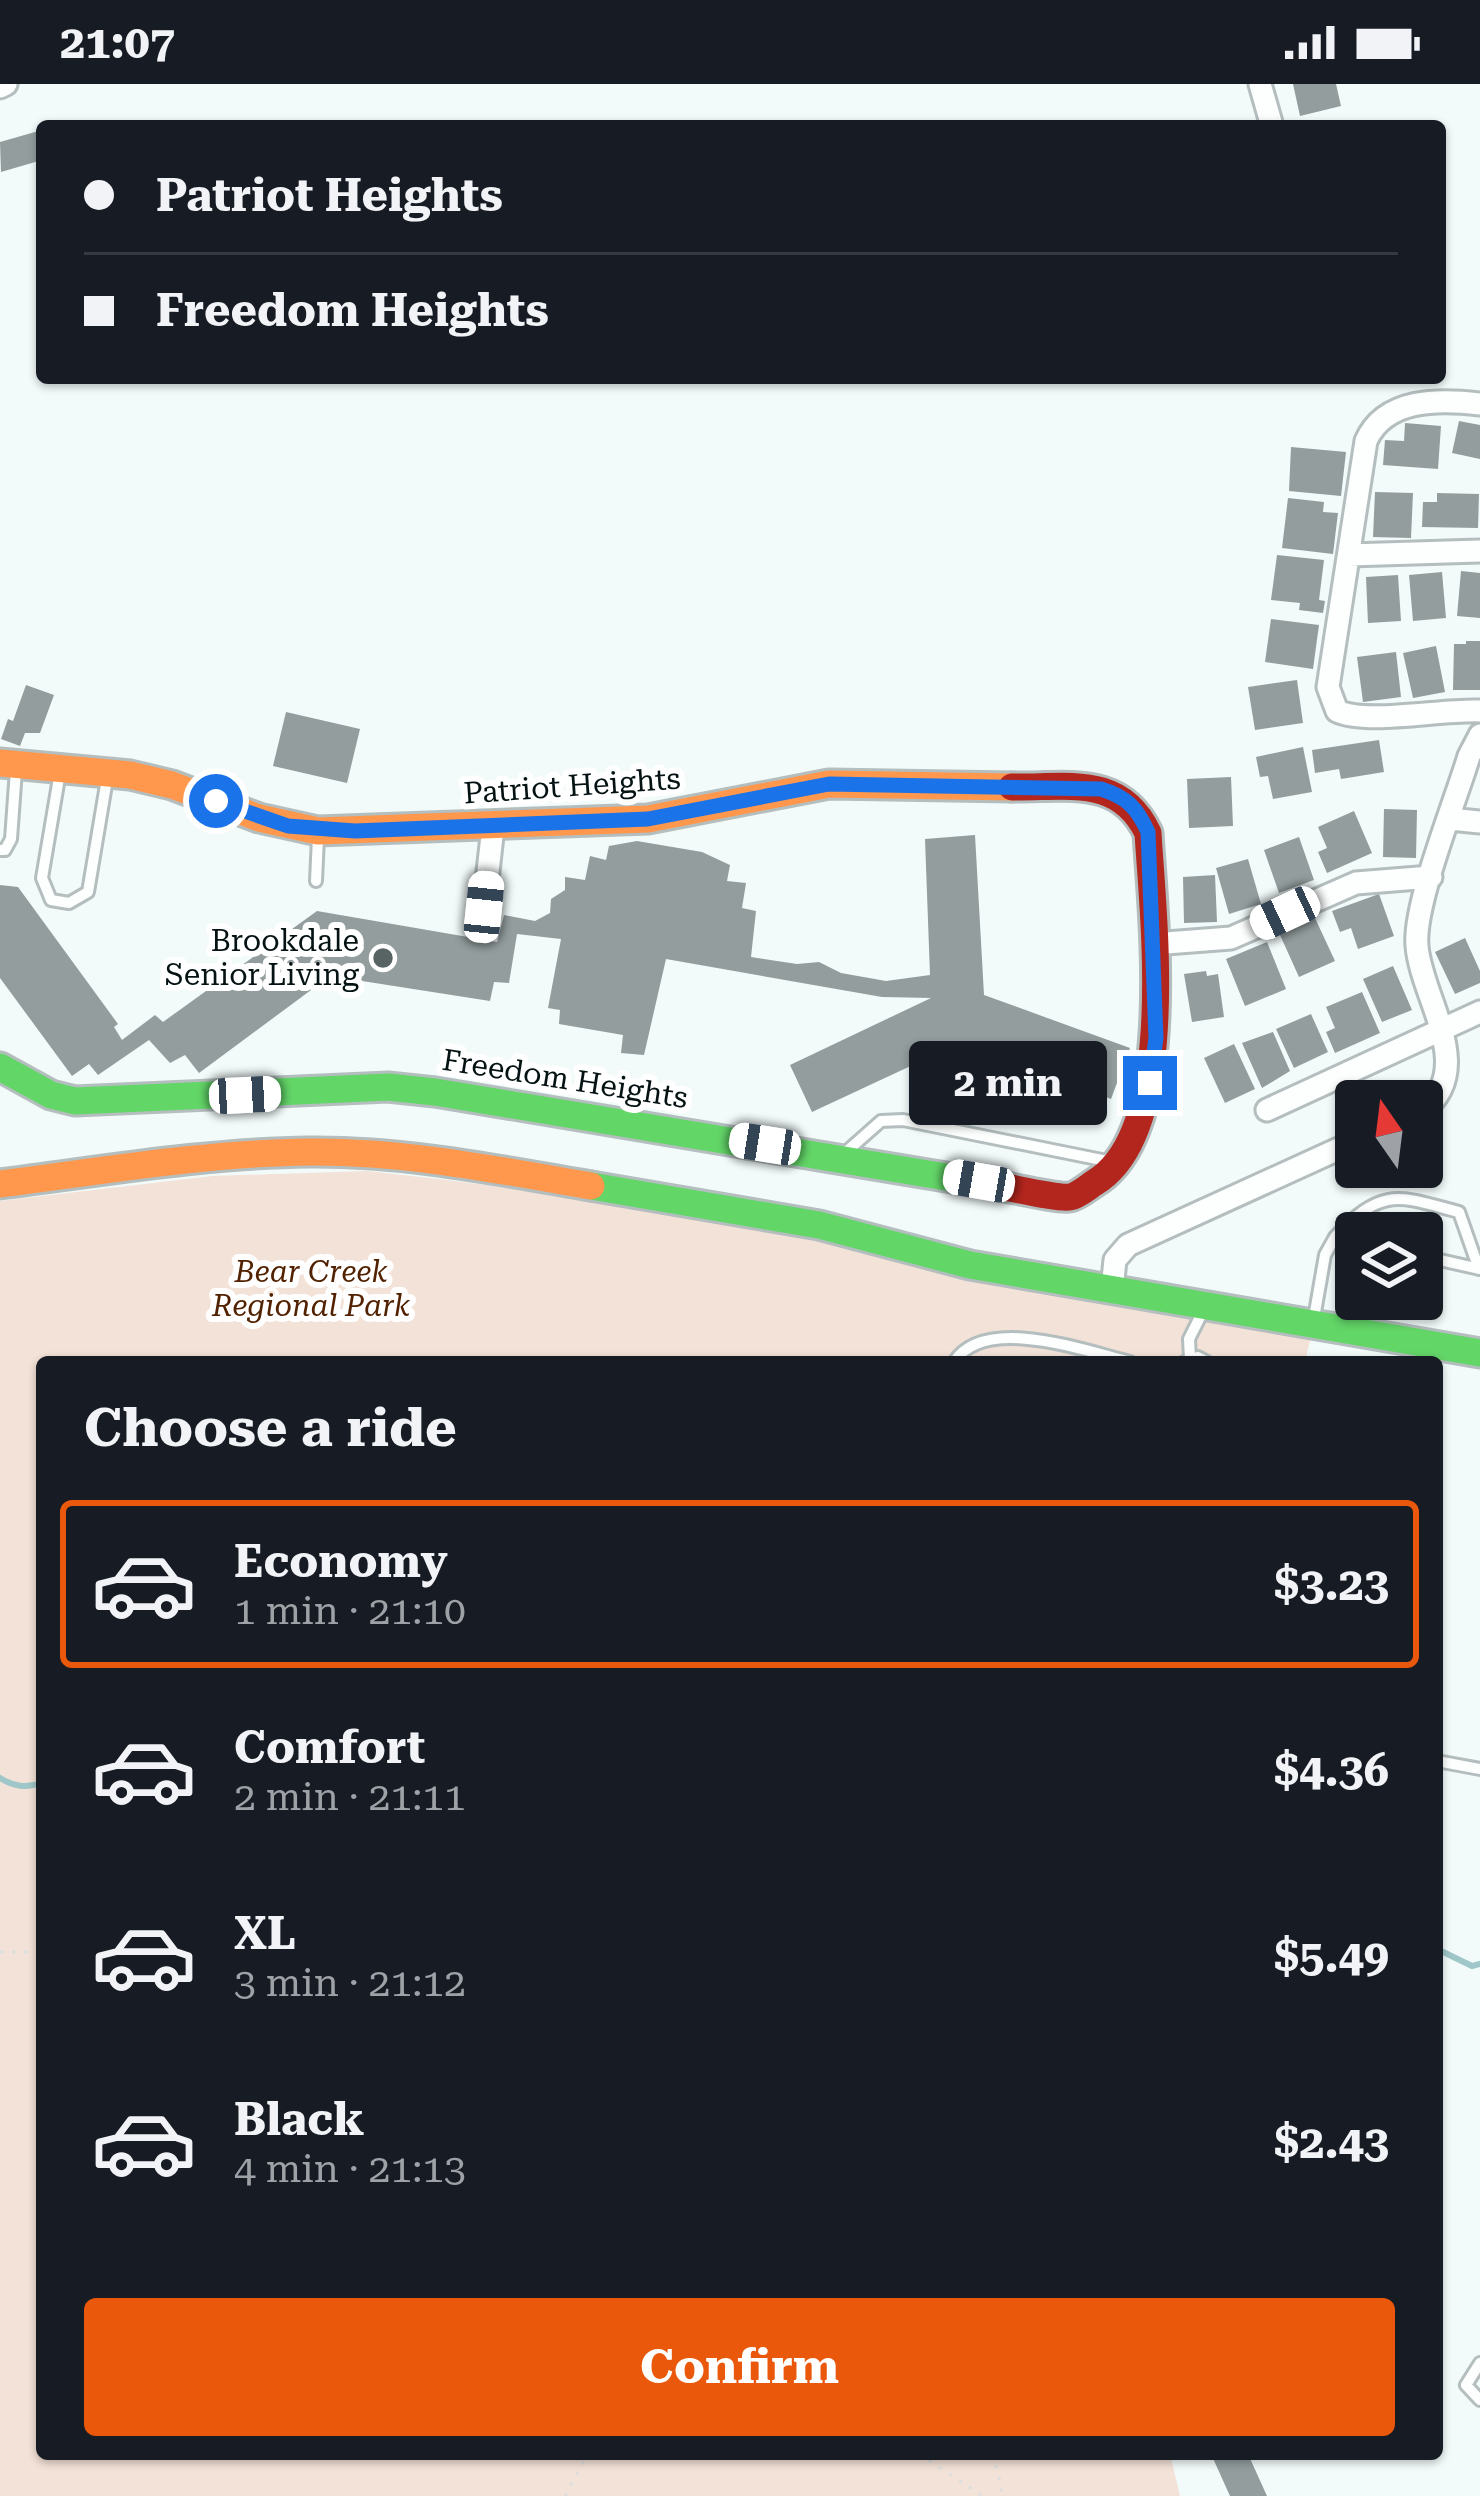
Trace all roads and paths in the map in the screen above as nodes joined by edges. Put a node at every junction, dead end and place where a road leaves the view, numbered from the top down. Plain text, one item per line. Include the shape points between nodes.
1 (1260, 84) edge
2 (1270, 120) edge
3 (1480, 404) edge
4 (1480, 551) edge
5 (1348, 555) junction
6 (1480, 711) edge
7 (1480, 735) edge
8 (8, 763) edge
9 (61, 768) junction
10 (109, 773) junction
11 (1450, 819) junction
12 (1480, 822) edge
13 (493, 827) junction
14 (318, 831) junction
15 (0, 850) edge
16 (1431, 877) junction
17 (316, 881) dead end
18 (484, 907) dead end
19 (1153, 954) junction
20 (1480, 1012) edge
21 (1441, 1029) junction
22 (0, 1067) edge
23 (1443, 1086) edge
24 (1267, 1110) dead end
25 (1335, 1151) edge
26 (841, 1157) junction
27 (1115, 1163) junction
28 (0, 1184) edge
29 (1364, 1212) edge
30 (1335, 1237) edge
31 (1443, 1261) edge
32 (1480, 1269) edge
33 (1112, 1288) junction
34 (1207, 1303) junction
35 (1313, 1322) junction
36 (1480, 1353) edge
37 (959, 1356) edge
38 (1106, 1356) edge
39 (1187, 1356) edge
40 (1443, 1762) edge
41 (1480, 1769) edge
42 (0, 1952) edge
43 (36, 1952) edge
44 (1480, 2362) edge
45 (1480, 2400) edge
46 (585, 2460) edge
47 (928, 2460) edge
48 (994, 2460) edge
49 (565, 2496) edge
50 (982, 2496) edge
51 (1000, 2496) edge

1 - 2 street
3 - 5 street via 1413,404 1373,424
4 - 5 street
5 - 6 street via 1329,676 1337,711
7 - 11 street
8 - 9 street, Patriot Heights
8 - 15 lane via 11,838
9 - 10 street, Patriot Heights
9 - 10 lane via 42,878 51,900 70,903 88,892
10 - 14 street, Patriot Heights via 172,784
11 - 12 street
11 - 16 street
13 - 14 street, Patriot Heights
13 - 18 street
13 - 19 street, Patriot Heights via 648,819 829,784 1101,789 1123,796 1148,832
14 - 17 lane
16 - 19 street via 1356,883 1231,938
16 - 21 street via 1417,948
19 - 27 street, Freedom Heights via 1150,1083
20 - 21 street
21 - 23 street
21 - 24 street
22 - 26 street, Freedom Heights via 75,1101 388,1087
25 - 33 street via 1128,1245 1115,1260
26 - 27 street, Freedom Heights via 1070,1197 1093,1191
26 - 27 lane via 881,1121 903,1120
28 - 33 street via 213,1156 313,1152 448,1162 819,1225 970,1264
29 - 32 lane via 1401,1196 1459,1212
30 - 35 lane
31 - 32 lane
33 - 34 street
34 - 35 street
34 - 39 lane
35 - 36 street
37 - 38 lane via 999,1338
40 - 41 lane
42 - 43 path
44 - 45 lane via 1466,2385
46 - 49 path
47 - 50 path
48 - 51 path

